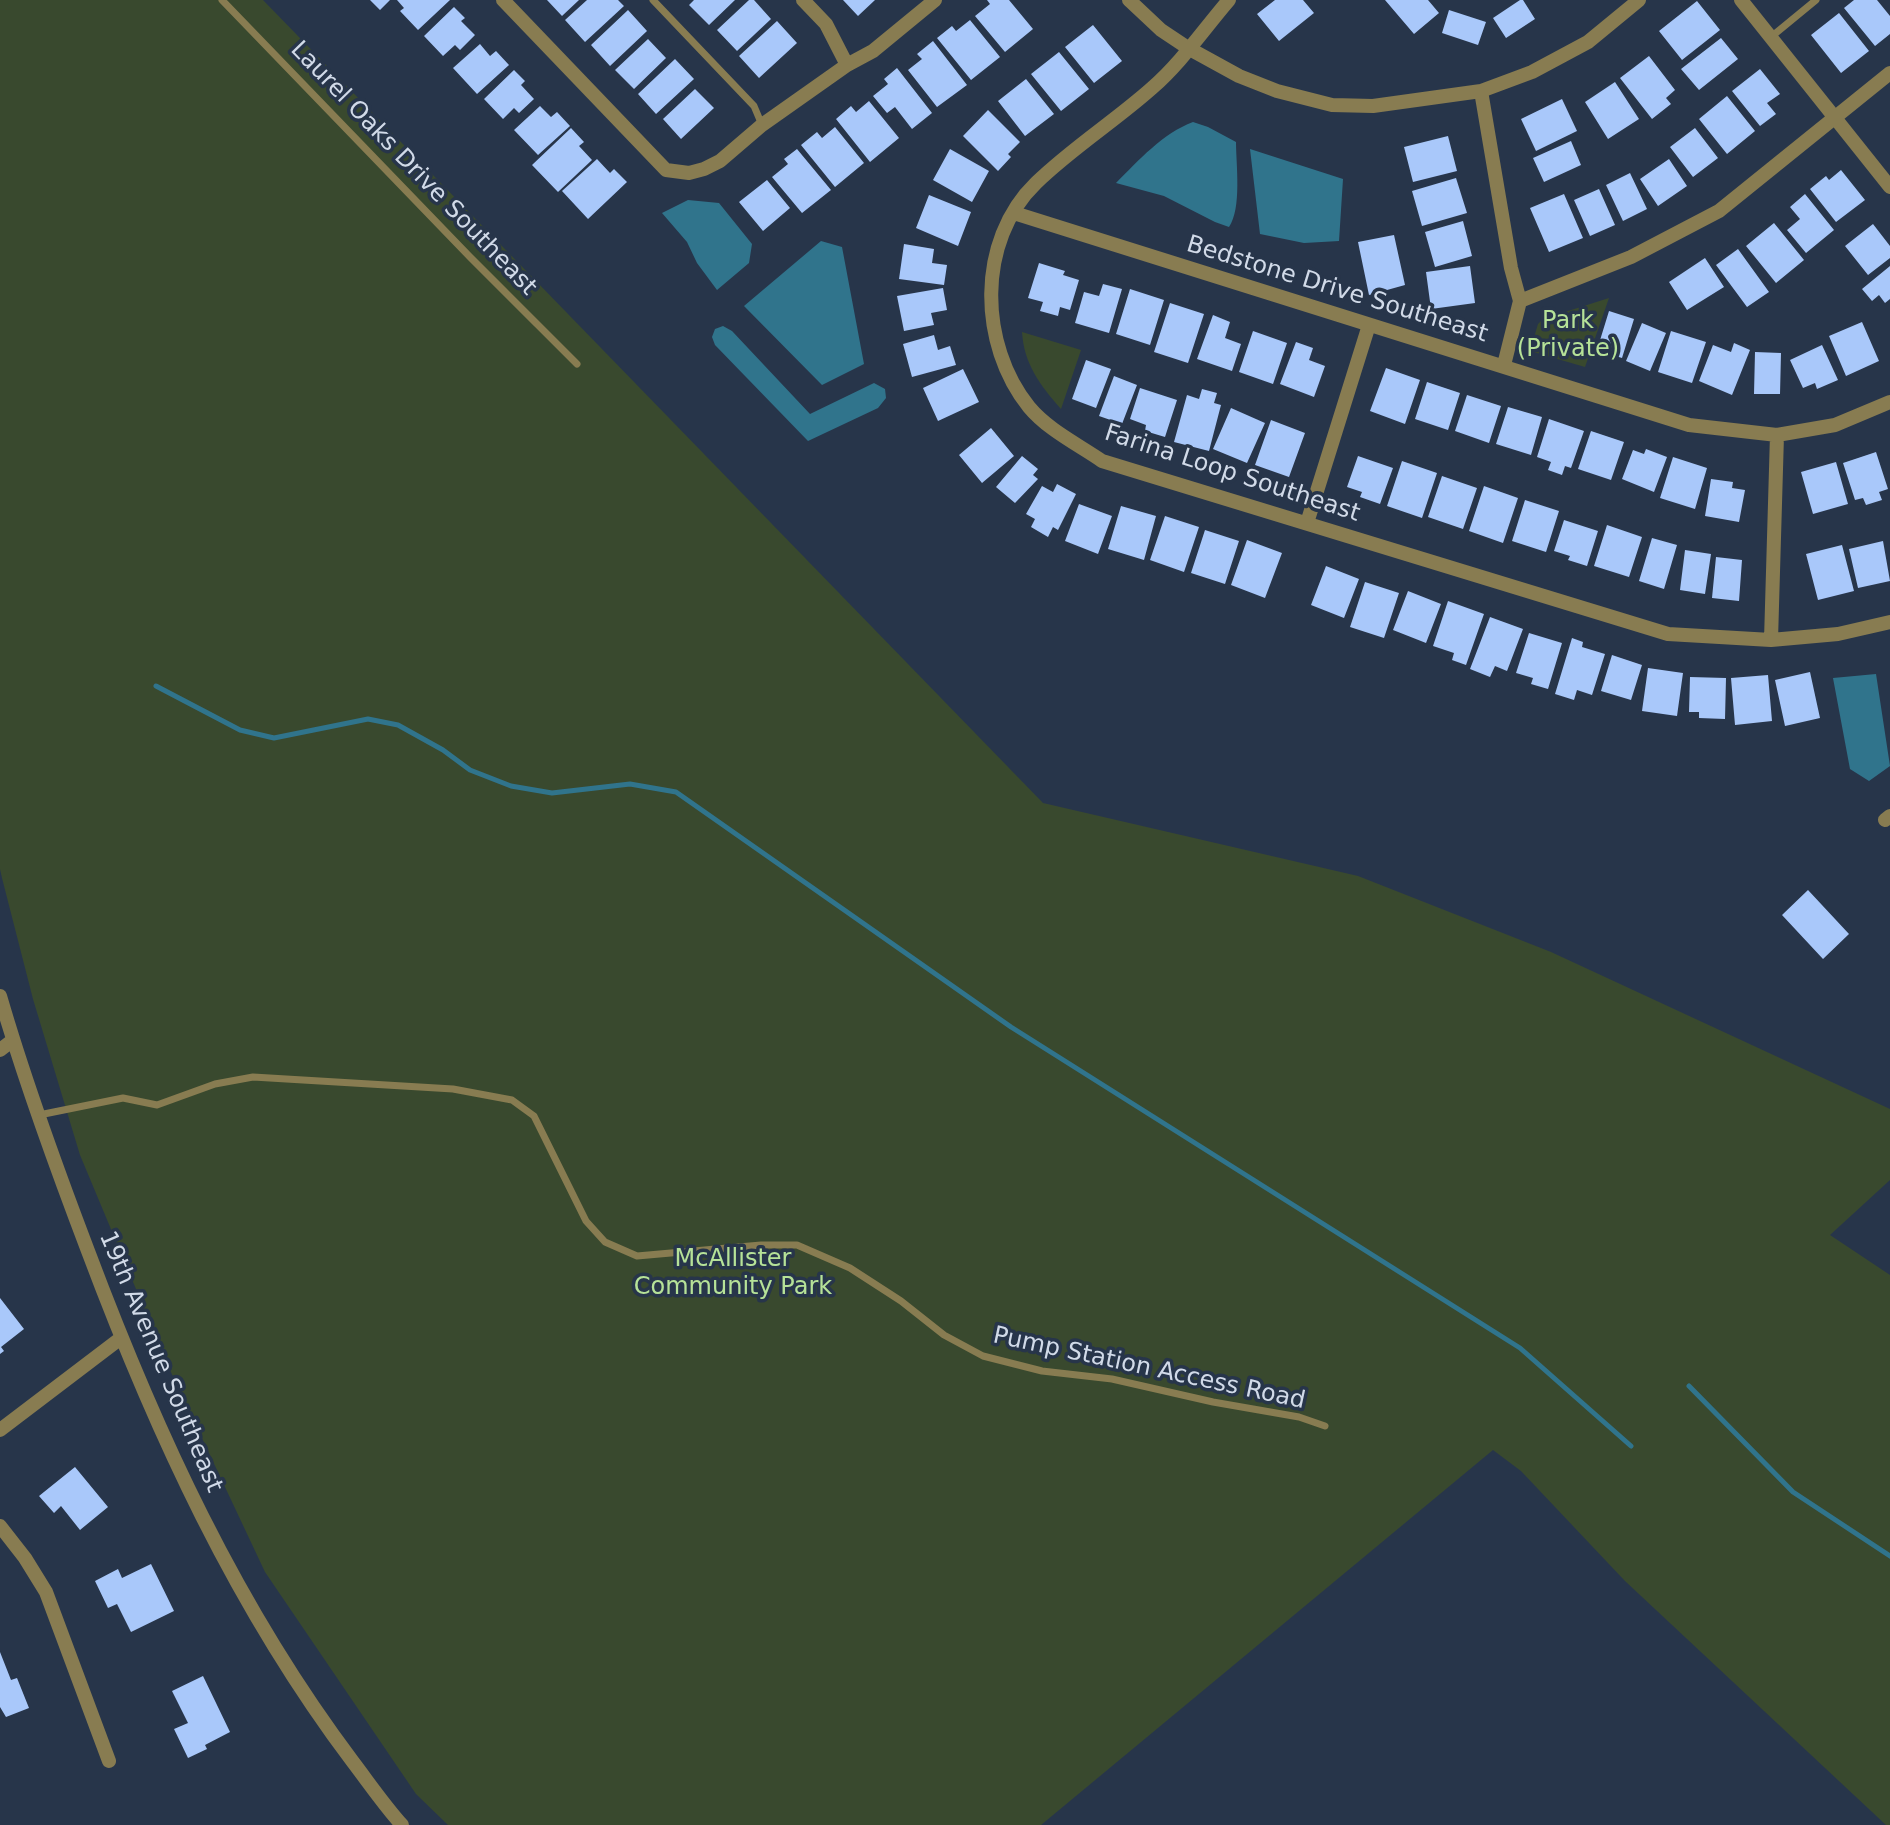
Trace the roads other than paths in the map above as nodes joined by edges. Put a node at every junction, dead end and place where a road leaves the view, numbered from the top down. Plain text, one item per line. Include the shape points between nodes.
1 (222, 0) edge
2 (503, 0) edge
3 (653, 0) edge
4 (803, 0) edge
5 (935, 0) edge
6 (1129, 0) edge
7 (1229, 0) edge
8 (1639, 0) edge
9 (1741, 0) edge
10 (1816, 0) edge
11 (1770, 37) junction
12 (1188, 48) junction
13 (847, 65) junction
14 (1890, 73) edge
15 (1480, 91) junction
16 (1836, 117) junction
17 (762, 125) junction
18 (1890, 187) edge
19 (1014, 213) junction
20 (1520, 300) junction
21 (1369, 325) junction
22 (577, 364) dead end
23 (1504, 365) junction
24 (1890, 402) edge
25 (1777, 435) junction
26 (1307, 523) junction
27 (1890, 622) edge
28 (1771, 640) junction
29 (0, 996) edge
30 (13, 1040) junction
31 (0, 1050) edge
32 (38, 1115) junction
33 (121, 1338) junction
34 (1325, 1426) dead end
35 (0, 1430) edge
36 (0, 1526) edge
37 (109, 1760) dead end
38 (402, 1825) edge

1 - 22 lane, Laurel Oaks Drive Southeast
2 - 17 street via 666,170 689,173 704,169
3 - 17 lane via 754,106
4 - 13 street via 826,24
5 - 13 street via 873,51
6 - 12 street
7 - 12 street, Farina Loop Southeast
8 - 15 street via 1558,60
9 - 11 street
10 - 11 lane
11 - 16 street
12 - 15 street via 1239,76 1332,105 1373,106
12 - 19 street, Farina Loop Southeast via 1153,87 1035,184
13 - 17 street
14 - 16 street
15 - 20 street
16 - 18 street
16 - 20 street via 1719,211 1631,257
19 - 21 street, Bedstone Drive Southeast
19 - 26 street, Farina Loop Southeast via 998,247 991,315 999,353 1030,409 1102,461
20 - 23 street
21 - 23 street, Bedstone Drive Southeast
21 - 26 street
23 - 25 street, Bedstone Drive Southeast via 1689,425
24 - 25 street, Bedstone Drive Southeast via 1835,425
25 - 28 street
26 - 28 street, Farina Loop Southeast via 1668,634
27 - 28 street, Farina Loop Southeast via 1838,634
29 - 30 street, 19th Avenue Southeast
30 - 31 street
30 - 32 street, 19th Avenue Southeast
32 - 33 street, 19th Avenue Southeast
32 - 34 lane, Pump Station Access Road via 123,1098 157,1105 215,1084 253,1077 453,1089 512,1100 534,1116 586,1221 605,1242 637,1256 797,1245 850,1268 944,1335 983,1356 1042,1371 1112,1379 1299,1417
33 - 35 street
33 - 38 street, 19th Avenue Southeast via 209,1533 260,1626 325,1725
36 - 37 street via 46,1592

